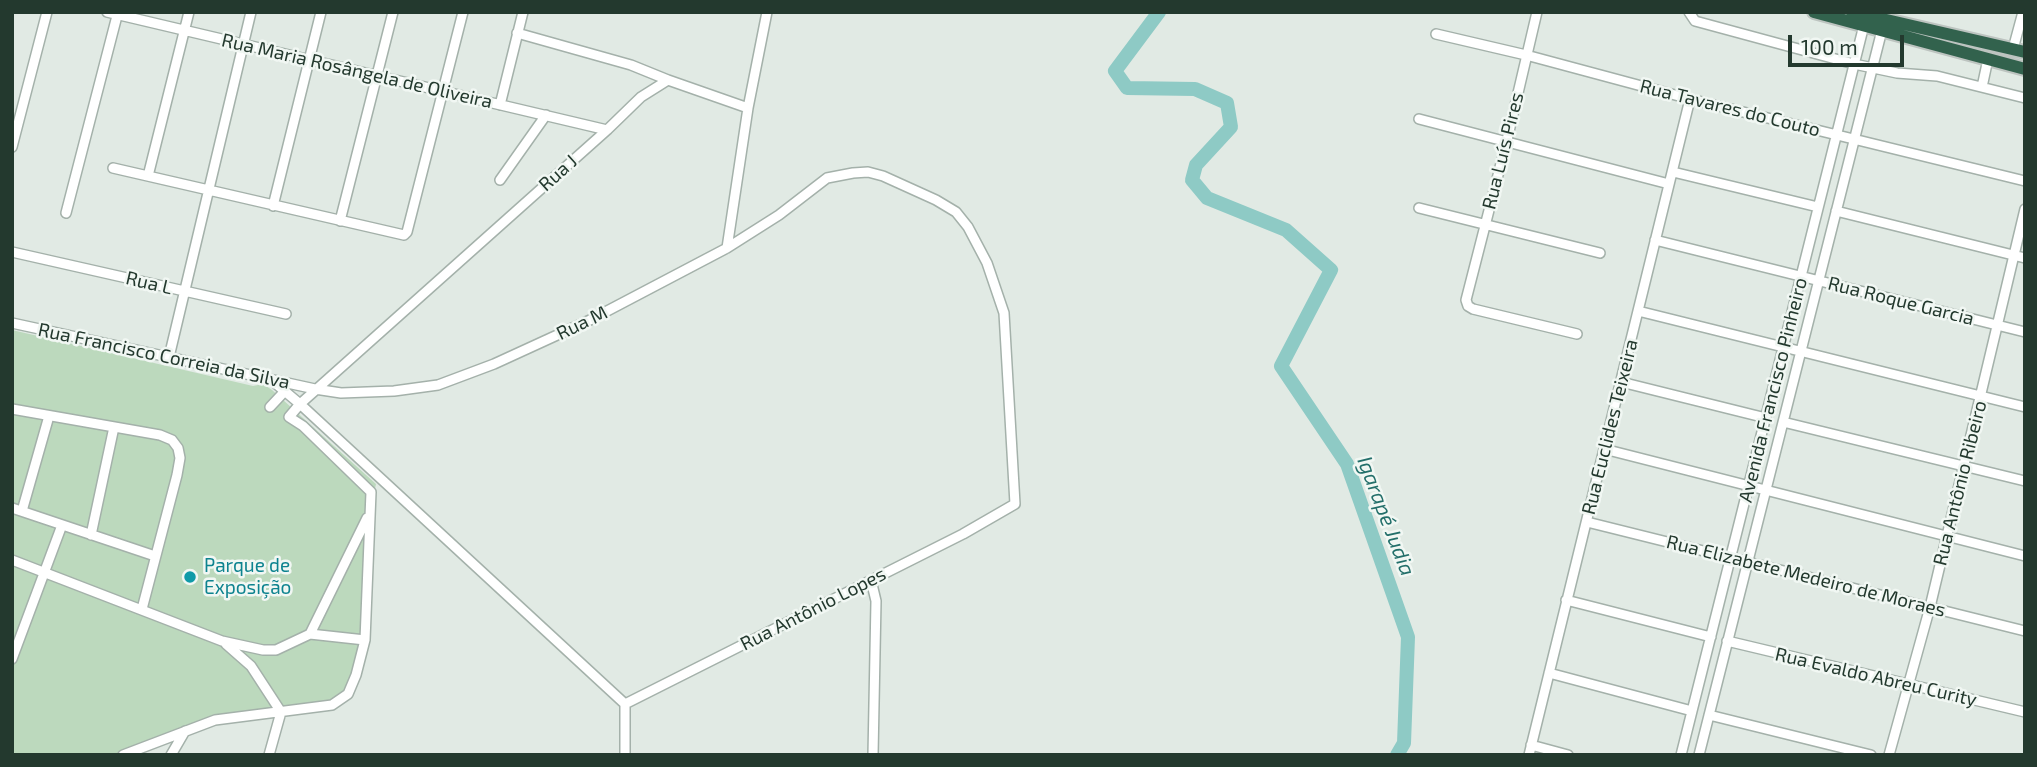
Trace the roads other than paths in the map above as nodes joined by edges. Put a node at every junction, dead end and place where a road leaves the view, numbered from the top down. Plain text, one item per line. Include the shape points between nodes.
1 (47, 12) edge
2 (107, 12) edge
3 (189, 12) edge
4 (251, 12) edge
5 (321, 12) edge
6 (393, 12) edge
7 (463, 12) edge
8 (523, 12) edge
9 (767, 12) edge
10 (1537, 12) edge
11 (1814, 12) edge
12 (1852, 12) edge
13 (2023, 12) edge
14 (118, 14) edge
15 (1692, 17) edge
16 (1864, 25) junction
17 (1882, 30) junction
18 (185, 31) junction
19 (1942, 32) junction
20 (517, 33) junction
21 (1436, 34) dead end
22 (243, 45) junction
23 (1937, 46) junction
24 (2019, 51) edge
25 (1526, 55) junction
26 (308, 60) junction
27 (1988, 60) junction
28 (1854, 64) junction
29 (1872, 68) junction
30 (2025, 69) edge
31 (377, 76) junction
32 (668, 80) junction
33 (1982, 87) junction
34 (443, 91) junction
35 (2025, 98) edge
36 (1690, 99) junction
37 (500, 105) junction
38 (748, 107) junction
39 (546, 116) junction
40 (1419, 119) dead end
41 (607, 130) junction
42 (1836, 135) junction
43 (1854, 139) junction
44 (1507, 141) junction
45 (12, 147) edge
46 (113, 168) dead end
47 (1673, 172) junction
48 (148, 176) junction
49 (500, 180) dead end
50 (2025, 181) edge
51 (1670, 184) junction
52 (207, 190) junction
53 (273, 206) junction
54 (1818, 207) junction
55 (1419, 208) dead end
56 (2025, 209) edge
57 (1836, 211) junction
58 (66, 213) dead end
59 (340, 221) junction
60 (1485, 224) junction
61 (1655, 240) junction
62 (727, 248) junction
63 (12, 252) edge
64 (1600, 253) dead end
65 (2014, 255) junction
66 (2025, 258) edge
67 (1801, 277) junction
68 (1818, 281) junction
69 (184, 290) junction
70 (1638, 311) junction
71 (286, 314) dead end
72 (12, 323) edge
73 (1996, 324) junction
74 (2025, 332) edge
75 (1577, 334) dead end
76 (1783, 347) junction
77 (1800, 352) junction
78 (169, 357) junction
79 (271, 380) junction
80 (1621, 382) junction
81 (315, 389) junction
82 (285, 391) junction
83 (1981, 396) junction
84 (300, 404) junction
85 (270, 407) dead end
86 (2025, 407) edge
87 (12, 410) edge
88 (49, 416) junction
89 (1766, 418) junction
90 (1783, 422) junction
91 (114, 427) junction
92 (1604, 449) junction
93 (1964, 466) junction
94 (2025, 481) edge
95 (1749, 486) junction
96 (1766, 491) junction
97 (17, 510) edge
98 (370, 513) junction
99 (1001, 513) joint
100 (1587, 522) junction
101 (62, 525) junction
102 (91, 535) junction
103 (1947, 536) junction
104 (155, 556) junction
105 (2025, 556) edge
106 (1731, 558) junction
107 (12, 560) edge
108 (1748, 562) junction
109 (44, 572) junction
110 (871, 580) junction
111 (1566, 600) junction
112 (1930, 607) junction
113 (142, 609) junction
114 (2025, 631) edge
115 (310, 634) junction
116 (1711, 637) junction
117 (365, 640) junction
118 (222, 641) junction
119 (1727, 641) junction
120 (12, 659) edge
121 (1549, 673) junction
122 (1909, 684) junction
123 (625, 704) junction
124 (1692, 711) junction
125 (281, 712) junction
126 (2025, 712) edge
127 (1709, 715) junction
128 (185, 731) junction
129 (1530, 750) edge
130 (123, 755) edge
131 (171, 755) edge
132 (269, 755) edge
133 (625, 755) edge
134 (873, 755) edge
135 (1568, 755) edge
136 (1682, 755) edge
137 (1699, 755) edge
138 (1871, 755) edge
139 (1889, 755) edge

1 - 45 street
2 - 14 street, Rua Maria Rosângela de Oliveira
3 - 18 street
4 - 22 street
5 - 26 street
6 - 31 street
7 - 34 street
8 - 20 street
9 - 38 street
10 - 25 street, Rua Luís Pires
11 - 16 highway
12 - 19 highway
13 - 24 street
14 - 18 street, Rua Maria Rosângela de Oliveira
14 - 58 street
15 - 28 street
16 - 17 highway
16 - 28 street, Avenida Francisco Pinheiro
17 - 23 highway
17 - 29 street, Avenida Francisco Pinheiro
18 - 22 street, Rua Maria Rosângela de Oliveira
18 - 48 street
19 - 23 highway
19 - 24 highway
20 - 32 street
20 - 37 street
21 - 25 street, Rua Tavares do Couto
22 - 26 street, Rua Maria Rosângela de Oliveira
22 - 52 street
23 - 27 highway
25 - 36 street, Rua Tavares do Couto
25 - 44 street, Rua Luís Pires
26 - 31 street, Rua Maria Rosângela de Oliveira
26 - 53 street
27 - 30 highway
27 - 33 street
28 - 29 street
28 - 42 street, Avenida Francisco Pinheiro
29 - 33 street
29 - 43 street, Avenida Francisco Pinheiro
31 - 34 street, Rua Maria Rosângela de Oliveira
31 - 59 street
32 - 38 street
32 - 41 street, Rua J via 641,97
33 - 35 street
34 - 37 street, Rua Maria Rosângela de Oliveira
34 - 59 street via 407,232
36 - 42 street, Rua Tavares do Couto
36 - 47 street, Rua Euclides Teixeira
37 - 39 street, Rua Maria Rosângela de Oliveira
38 - 62 street
39 - 41 street, Rua Maria Rosângela de Oliveira
39 - 49 street, Rua J
40 - 44 street
41 - 81 street, Rua J
42 - 43 street, Rua Tavares do Couto
42 - 54 street, Avenida Francisco Pinheiro
43 - 50 street, Rua Tavares do Couto
43 - 57 street, Avenida Francisco Pinheiro
44 - 51 street
44 - 60 street, Rua Luís Pires
46 - 48 street
47 - 51 street, Rua Euclides Teixeira
47 - 54 street
48 - 52 street
51 - 61 street, Rua Euclides Teixeira
52 - 53 street
52 - 69 street
53 - 59 street
54 - 67 street, Avenida Francisco Pinheiro
55 - 60 street
56 - 65 street, Rua Antônio Ribeiro
57 - 65 street
57 - 68 street, Avenida Francisco Pinheiro
60 - 64 street
60 - 75 street, Rua Luís Pires via 1468,306
61 - 67 street, Rua Roque Garcia
61 - 70 street, Rua Euclides Teixeira
62 - 81 street, Rua M via 590,320 494,365 438,385 360,394
62 - 99 street, Rua M via 827,178 853,173 883,176 956,212 987,263 1004,313 1015,504
63 - 69 street, Rua L
65 - 66 street
65 - 73 street, Rua Antônio Ribeiro
67 - 68 street, Rua Roque Garcia
67 - 76 street, Avenida Francisco Pinheiro
68 - 73 street, Rua Roque Garcia
68 - 77 street, Avenida Francisco Pinheiro
69 - 71 street, Rua L
69 - 78 street
70 - 76 street
70 - 80 street, Rua Euclides Teixeira
72 - 78 street, Rua Francisco Correia da Silva
73 - 74 street, Rua Roque Garcia
73 - 83 street, Rua Antônio Ribeiro
76 - 77 street
76 - 89 street, Avenida Francisco Pinheiro
77 - 83 street
77 - 90 street, Avenida Francisco Pinheiro
78 - 79 street, Rua Francisco Correia da Silva
79 - 81 street, Rua Francisco Correia da Silva
79 - 82 street
80 - 89 street
80 - 92 street, Rua Euclides Teixeira
81 - 84 street
82 - 84 street
82 - 85 street
83 - 86 street
83 - 93 street, Rua Antônio Ribeiro
84 - 98 street via 289,417 367,485
84 - 123 street
87 - 88 street
88 - 91 street
88 - 97 street
89 - 95 street, Avenida Francisco Pinheiro
90 - 93 street
90 - 96 street, Avenida Francisco Pinheiro
91 - 102 street
91 - 104 street via 160,435 178,448 177,475
92 - 95 street
92 - 100 street, Rua Euclides Teixeira
93 - 94 street
93 - 103 street, Rua Antônio Ribeiro
95 - 96 street
95 - 106 street, Avenida Francisco Pinheiro
96 - 103 street
96 - 108 street, Avenida Francisco Pinheiro
97 - 101 street
98 - 115 street
98 - 117 street
99 - 110 street, Rua Antônio Lopes
100 - 106 street, Rua Elizabete Medeiro de Moraes
100 - 111 street, Rua Euclides Teixeira
101 - 102 street
101 - 109 street
102 - 104 street
103 - 105 street
103 - 112 street, Rua Antônio Ribeiro
104 - 113 street
106 - 108 street, Rua Elizabete Medeiro de Moraes
106 - 116 street, Avenida Francisco Pinheiro
107 - 109 street
108 - 112 street, Rua Elizabete Medeiro de Moraes
108 - 119 street, Avenida Francisco Pinheiro
109 - 113 street
109 - 120 street
110 - 123 street, Rua Antônio Lopes
110 - 134 street via 876,601
111 - 116 street
111 - 121 street, Rua Euclides Teixeira
112 - 114 street, Rua Elizabete Medeiro de Moraes
112 - 122 street, Rua Antônio Ribeiro
113 - 118 street
115 - 117 street
115 - 118 street via 276,650
116 - 124 street, Avenida Francisco Pinheiro
117 - 125 street via 356,675 341,701
118 - 125 street via 251,666
119 - 122 street, Rua Evaldo Abreu Curity
119 - 127 street, Avenida Francisco Pinheiro
121 - 124 street
121 - 129 street, Rua Euclides Teixeira
122 - 126 street, Rua Evaldo Abreu Curity
122 - 139 street, Rua Antônio Ribeiro
123 - 133 street
124 - 136 street, Avenida Francisco Pinheiro
125 - 128 street via 215,720
125 - 132 street
127 - 137 street, Avenida Francisco Pinheiro
127 - 138 street
128 - 130 street
128 - 131 street
129 - 135 street

